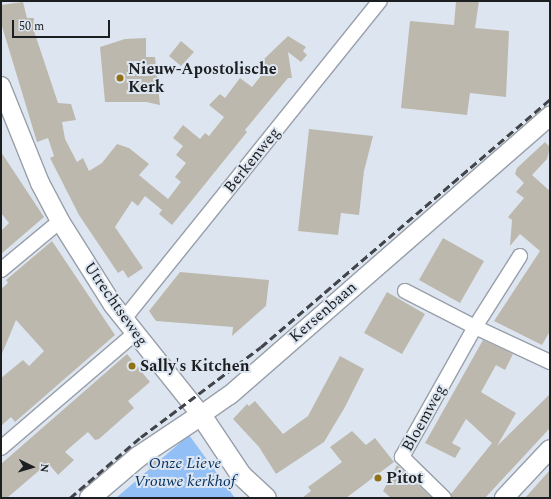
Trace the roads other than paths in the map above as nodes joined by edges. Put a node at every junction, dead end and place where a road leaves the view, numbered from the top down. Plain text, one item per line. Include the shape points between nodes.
1 (380, 1) edge
2 (1, 86) edge
3 (550, 116) edge
4 (60, 221) junction
5 (520, 256) dead end
6 (1, 270) edge
7 (405, 291) dead end
8 (124, 319) junction
9 (475, 327) junction
10 (135, 333) junction
11 (550, 362) edge
12 (200, 415) junction
13 (1, 448) edge
14 (549, 452) edge
15 (90, 498) edge
16 (266, 498) edge
17 (444, 498) edge
18 (504, 498) edge

1 - 8 street, Berkenweg
2 - 4 street, Utrechtseweg via 40,183
3 - 12 street, Kersenbaan via 230,395
4 - 6 street
4 - 8 street, Utrechtseweg
5 - 9 street, Bloemweg
7 - 9 street
8 - 10 street, Utrechtseweg
9 - 11 street
9 - 17 street, Bloemweg via 402,457
10 - 12 street, Utrechtseweg
10 - 13 street
12 - 15 main road, Kersenbaan via 138,458
12 - 16 main road, Utrechtseweg via 241,475
14 - 18 street

